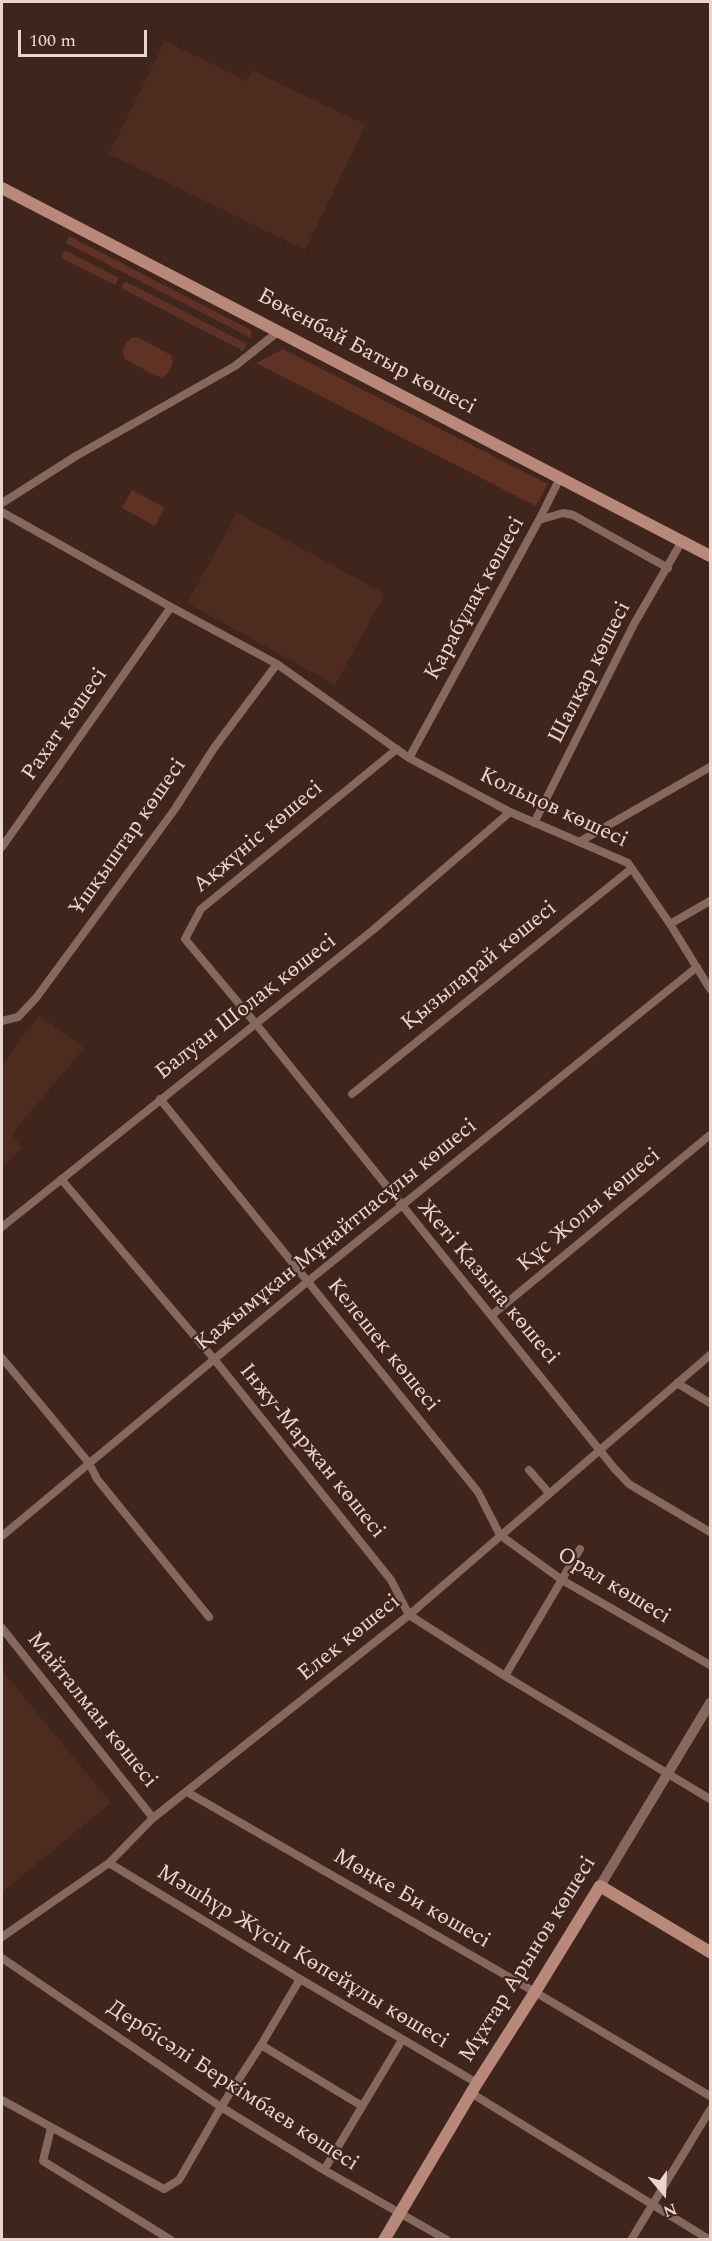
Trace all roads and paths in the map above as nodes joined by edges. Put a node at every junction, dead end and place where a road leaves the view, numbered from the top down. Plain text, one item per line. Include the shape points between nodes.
1 (2, 188) edge
2 (279, 331) junction
3 (560, 477) junction
4 (2, 503) edge
5 (2, 512) edge
6 (539, 520) junction
7 (682, 541) junction
8 (711, 556) edge
9 (668, 568) junction
10 (171, 607) junction
11 (277, 664) junction
12 (397, 749) junction
13 (408, 758) junction
14 (711, 767) edge
15 (510, 812) junction
16 (534, 823) junction
17 (579, 842) junction
18 (2, 847) edge
19 (631, 868) junction
20 (711, 901) edge
21 (670, 924) junction
22 (697, 967) junction
23 (711, 989) edge
24 (2, 1021) edge
25 (256, 1024) junction
26 (351, 1094) dead end
27 (160, 1100) junction
28 (711, 1135) edge
29 (61, 1179) junction
30 (401, 1206) junction
31 (2, 1227) edge
32 (306, 1282) junction
33 (492, 1315) junction
34 (711, 1355) edge
35 (2, 1358) edge
36 (214, 1359) junction
37 (677, 1383) junction
38 (711, 1403) edge
39 (602, 1451) junction
40 (89, 1463) junction
41 (529, 1470) dead end
42 (549, 1493) junction
43 (711, 1532) edge
44 (500, 1535) junction
45 (2, 1536) edge
46 (580, 1549) dead end
47 (562, 1580) junction
48 (409, 1615) junction
49 (210, 1617) dead end
50 (2, 1628) edge
51 (711, 1665) edge
52 (505, 1676) junction
53 (711, 1703) edge
54 (668, 1774) junction
55 (187, 1792) junction
56 (711, 1799) edge
57 (153, 1818) junction
58 (109, 1863) junction
59 (600, 1886) junction
60 (2, 1937) edge
61 (711, 1952) edge
62 (2, 1958) edge
63 (300, 1979) junction
64 (536, 1992) junction
65 (402, 2040) junction
66 (261, 2045) junction
67 (474, 2088) junction
68 (711, 2096) edge
69 (2, 2100) edge
70 (362, 2106) junction
71 (220, 2107) junction
72 (711, 2110) edge
73 (51, 2128) junction
74 (324, 2170) junction
75 (652, 2205) junction
76 (399, 2213) junction
77 (171, 2240) edge
78 (384, 2240) edge
79 (447, 2240) edge
80 (631, 2240) edge
81 (710, 2240) edge

1 - 2 main road, Бөкенбай Батыр көшесі
2 - 3 main road, Бөкенбай Батыр көшесі
2 - 4 street via 235,366 76,456
3 - 6 street
3 - 7 main road, Бөкенбай Батыр көшесі
5 - 10 street, Кольцов көшесі
6 - 9 street, Қарабұлақ көшесі via 563,513 573,515
6 - 13 street, Қарабұлақ көшесі
7 - 8 main road, Бөкенбай Батыр көшесі
7 - 9 street, Шалқар көшесі
9 - 16 street, Шалқар көшесі via 634,624
10 - 11 street, Кольцов көшесі
10 - 18 street, Рахат көшесі
11 - 12 street, Кольцов көшесі
11 - 24 street, Ұшқыштар көшесі via 41,991 21,1015
12 - 13 street, Кольцов көшесі
12 - 25 street, Ақжүніс көшесі via 201,909 194,920 185,939
13 - 15 street, Кольцов көшесі
14 - 17 street
15 - 16 street, Кольцов көшесі
15 - 25 street, Балуан Шолақ көшесі via 374,930
16 - 17 street, Кольцов көшесі
17 - 19 street, Кольцов көшесі
19 - 21 street, Кольцов көшесі
19 - 26 street, Қызыларай көшесі
20 - 21 street
21 - 22 street, Кольцов көшесі
22 - 23 street, Кольцов көшесі
22 - 30 street, Қажымұқан Мұңайтпасұлы көшесі
25 - 27 street, Балуан Шолақ көшесі
25 - 30 street, Жеті Қазына көшесі
27 - 29 street, Балуан Шолақ көшесі
27 - 32 street, Келешек көшесі
28 - 33 street, Құс Жолы көшесі
29 - 31 street, Балуан Шолақ көшесі
29 - 36 street, Інжу-Маржан көшесі
30 - 32 street, Қажымұқан Мұңайтпасұлы көшесі
30 - 33 street, Жеті Қазына көшесі
32 - 36 street, Қажымұқан Мұңайтпасұлы көшесі
32 - 44 street, Келешек көшесі via 478,1492
33 - 39 street, Жеті Қазына көшесі
34 - 37 street, Елек көшесі
35 - 40 street
36 - 40 street, Қажымұқан Мұңайтпасұлы көшесі
36 - 48 street, Інжу-Маржан көшесі via 391,1580
37 - 38 street
37 - 39 street, Елек көшесі
39 - 42 street, Елек көшесі
39 - 43 street, Жеті Қазына көшесі via 630,1484
40 - 45 street, Қажымұқан Мұңайтпасұлы көшесі
40 - 49 street via 97,1479
41 - 42 street
42 - 44 street, Елек көшесі
44 - 47 street, Орал көшесі
44 - 48 street, Елек көшесі
46 - 47 street
47 - 51 street, Орал көшесі
47 - 52 street
48 - 52 street
48 - 55 street, Елек көшесі
50 - 57 street, Майталман көшесі
52 - 54 street
53 - 54 street, Мұхтар Арынов көшесі
54 - 56 street
54 - 59 street, Мұхтар Арынов көшесі
55 - 57 street, Елек көшесі
55 - 64 street, Мөңке Би көшесі
57 - 58 street, Елек көшесі
58 - 60 street, Елек көшесі
58 - 63 street, Мәшһүр Жүсіп Көпейұлы көшесі
59 - 61 main road
59 - 64 main road, Мұхтар Арынов көшесі
62 - 71 street, Дербісәлі Беркімбаев көшесі
63 - 65 street, Мәшһүр Жүсіп Көпейұлы көшесі
63 - 66 street
64 - 67 main road, Мұхтар Арынов көшесі
64 - 68 street, Мөңке Би көшесі
65 - 67 street, Мәшһүр Жүсіп Көпейұлы көшесі
65 - 70 street
66 - 70 street
66 - 71 street
67 - 75 street, Мәшһүр Жүсіп Көпейұлы көшесі
67 - 76 main road, Мұхтар Арынов көшесі
69 - 73 street
70 - 74 street
71 - 73 street via 179,2180 164,2189
71 - 74 street, Дербісәлі Беркімбаев көшесі
72 - 75 street
73 - 77 street via 43,2162
74 - 76 street, Дербісәлі Беркімбаев көшесі
75 - 80 street
75 - 81 street, Мәшһүр Жүсіп Көпейұлы көшесі
76 - 78 main road, Мұхтар Арынов көшесі
76 - 79 street, Дербісәлі Беркімбаев көшесі

